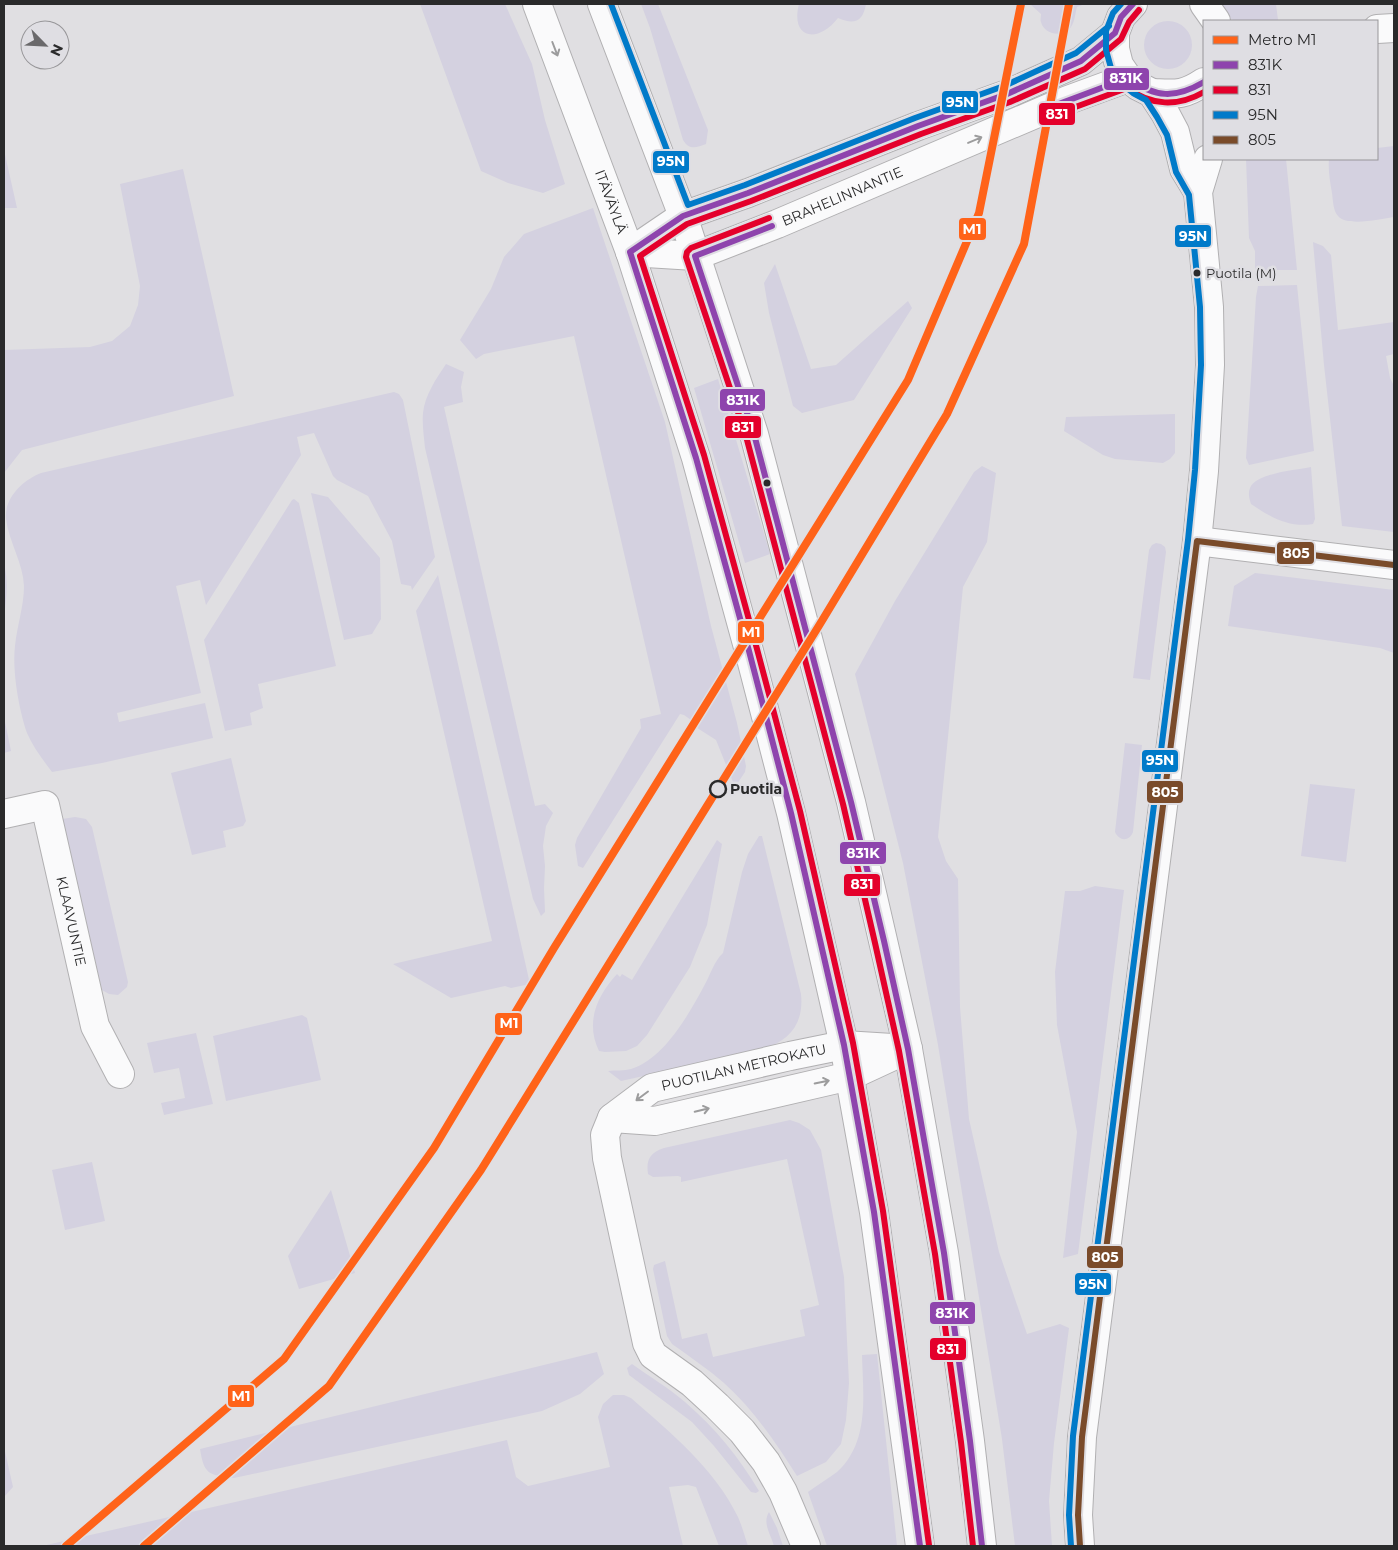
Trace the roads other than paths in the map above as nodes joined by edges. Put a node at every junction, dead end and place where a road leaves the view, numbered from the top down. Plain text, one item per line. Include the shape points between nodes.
1 (537, 4) edge
2 (602, 4) edge
3 (1133, 4) edge
4 (1204, 4) edge
5 (1215, 20) edge
6 (1394, 28) edge
7 (1378, 29) edge
8 (1115, 33) junction
9 (1128, 78) junction
10 (1203, 83) edge
11 (1152, 92) junction
12 (1208, 160) edge
13 (1198, 192) junction
14 (683, 216) junction
15 (630, 252) junction
16 (695, 256) junction
17 (1197, 541) junction
18 (1394, 565) edge
19 (4, 814) edge
20 (844, 1044) junction
21 (908, 1049) junction
22 (120, 1074) dead end
23 (850, 1076) junction
24 (612, 1118) junction
25 (806, 1546) edge
26 (920, 1546) edge
27 (982, 1546) edge
28 (1080, 1546) edge

1 -> 15 main road, ITÄVÄYLÄ
2 - 14 main road
3 - 8 main road via 1121,17
4 - 5 main road
6 - 7 main road
8 - 9 main road via 1119,65
8 - 14 main road via 1081,61 1007,94
9 - 11 main road
16 -> 9 main road, BRAHELINNANTIE
10 - 11 main road via 1180,94
11 - 13 main road via 1175,132 1184,169
12 - 13 main road
13 - 17 main road via 1209,307 1210,365
14 - 15 main road
14 - 16 main road
15 - 16 main road, BRAHELINNANTIE
15 - 20 main road, ITÄVÄYLÄ via 696,458 749,651 791,813
16 - 21 main road via 756,443 851,802
17 - 18 main road
17 - 28 main road via 1082,1437 1078,1515
19 - 22 main road, KLAAVUNTIE via 45,805 95,1026
20 - 21 main road, PUOTILAN METROKATU
20 - 23 main road, ITÄVÄYLÄ
20 -> 24 main road, PUOTILAN METROKATU via 652,1088
21 - 23 main road
21 - 27 main road via 944,1253
24 -> 23 main road via 655,1121
23 - 26 main road, ITÄVÄYLÄ via 874,1212
24 - 25 main road via 605,1135 607,1158 647,1342 653,1356 692,1383 754,1447 783,1492

